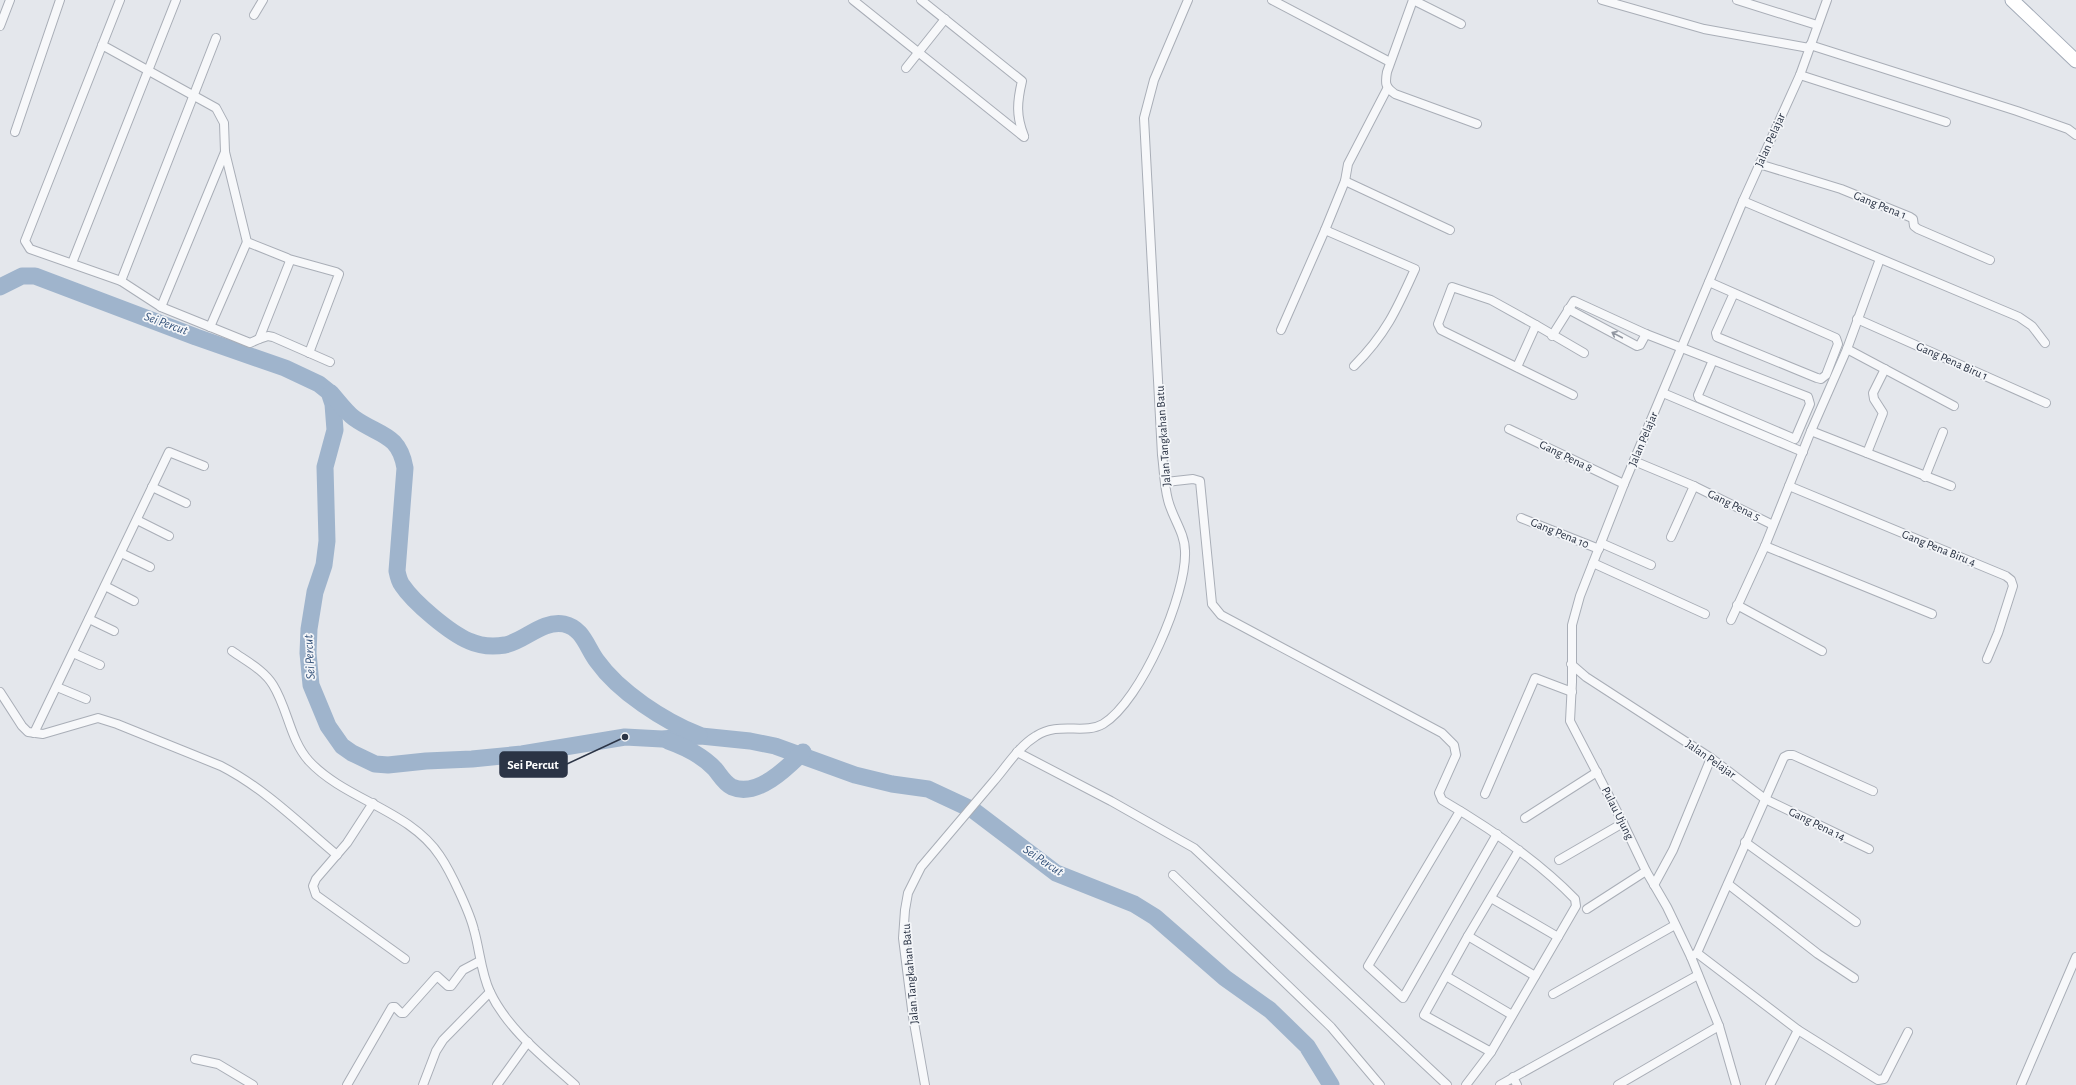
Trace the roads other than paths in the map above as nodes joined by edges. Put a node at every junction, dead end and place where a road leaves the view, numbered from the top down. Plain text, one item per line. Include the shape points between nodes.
1 (10, 0) edge
2 (60, 0) edge
3 (120, 0) edge
4 (176, 0) edge
5 (263, 0) edge
6 (853, 0) edge
7 (921, 0) edge
8 (1188, 0) edge
9 (1272, 0) edge
10 (1413, 0) edge
11 (1602, 0) edge
12 (1738, 0) edge
13 (1827, 0) edge
14 (2012, 0) edge
15 (254, 15) dead end
16 (945, 19) junction
17 (1461, 24) dead end
18 (0, 26) edge
19 (1818, 26) junction
20 (216, 38) dead end
21 (102, 45) junction
22 (1810, 46) junction
23 (919, 52) junction
24 (2076, 61) edge
25 (1390, 62) junction
26 (906, 68) dead end
27 (148, 69) junction
28 (1800, 75) junction
29 (1387, 89) junction
30 (194, 95) junction
31 (1946, 122) dead end
32 (1477, 124) dead end
33 (15, 132) dead end
34 (2076, 134) edge
35 (225, 152) junction
36 (1759, 164) junction
37 (1345, 181) junction
38 (1743, 201) junction
39 (1325, 230) junction
40 (1450, 230) dead end
41 (247, 242) junction
42 (289, 259) junction
43 (1880, 259) junction
44 (1990, 260) dead end
45 (72, 263) junction
46 (121, 281) junction
47 (1709, 282) junction
48 (1734, 293) junction
49 (160, 307) junction
50 (1568, 309) junction
51 (1858, 319) junction
52 (1536, 325) junction
53 (210, 327) junction
54 (1281, 330) dead end
55 (1646, 334) junction
56 (1552, 336) junction
57 (259, 339) junction
58 (2045, 343) dead end
59 (1681, 347) junction
60 (1847, 349) junction
61 (309, 352) junction
62 (1584, 353) dead end
63 (1713, 360) junction
64 (330, 362) dead end
65 (1354, 366) dead end
66 (1517, 367) junction
67 (1885, 369) junction
68 (1663, 393) junction
69 (1573, 395) dead end
70 (2046, 403) dead end
71 (1954, 406) dead end
72 (1509, 429) dead end
73 (1811, 431) junction
74 (1943, 432) dead end
75 (1803, 452) junction
76 (1867, 453) junction
77 (1634, 461) junction
78 (204, 466) dead end
79 (1925, 477) junction
80 (1166, 482) junction
81 (1624, 484) junction
82 (1694, 486) junction
83 (1789, 486) junction
84 (1951, 486) dead end
85 (152, 487) junction
86 (186, 503) dead end
87 (1521, 518) dead end
88 (137, 520) junction
89 (1773, 525) junction
90 (168, 536) dead end
91 (1672, 537) dead end
92 (1600, 546) junction
93 (1765, 546) junction
94 (121, 553) junction
95 (1593, 563) junction
96 (1651, 565) dead end
97 (150, 567) dead end
98 (105, 586) junction
99 (134, 601) dead end
100 (1737, 605) junction
101 (1705, 614) dead end
102 (1932, 614) dead end
103 (89, 619) junction
104 (1731, 620) dead end
105 (114, 631) dead end
106 (232, 651) dead end
107 (1822, 651) dead end
108 (73, 653) junction
109 (1987, 659) dead end
110 (1571, 664) junction
111 (100, 665) dead end
112 (57, 687) junction
113 (0, 692) edge
114 (1572, 692) junction
115 (86, 699) dead end
116 (34, 733) junction
117 (1018, 752) junction
118 (1711, 758) junction
119 (1597, 772) junction
120 (1873, 791) dead end
121 (1485, 794) dead end
122 (1765, 799) junction
123 (373, 803) junction
124 (1460, 811) junction
125 (1525, 818) dead end
126 (1623, 823) junction
127 (1497, 834) junction
128 (1745, 842) junction
129 (1869, 849) dead end
130 (1519, 850) junction
131 (337, 855) junction
132 (1558, 860) dead end
133 (1646, 871) junction
134 (1173, 876) dead end
135 (1728, 884) junction
136 (1654, 885) junction
137 (1491, 898) junction
138 (1587, 909) dead end
139 (1856, 922) dead end
140 (1675, 925) junction
141 (1468, 936) junction
142 (1558, 937) junction
143 (1694, 955) junction
144 (2076, 957) edge
145 (405, 959) dead end
146 (480, 961) junction
147 (1698, 975) junction
148 (1446, 976) junction
149 (1535, 976) junction
150 (1854, 978) dead end
151 (490, 992) junction
152 (1553, 994) dead end
153 (1512, 1015) junction
154 (1719, 1026) junction
155 (1798, 1030) junction
156 (1908, 1032) dead end
157 (528, 1042) junction
158 (1491, 1052) junction
159 (195, 1059) dead end
160 (1513, 1077) junction
161 (253, 1085) edge
162 (347, 1085) edge
163 (423, 1085) edge
164 (497, 1085) edge
165 (575, 1085) edge
166 (925, 1085) edge
167 (1380, 1085) edge
168 (1447, 1085) edge
169 (1466, 1085) edge
170 (1500, 1085) edge
171 (1517, 1085) edge
172 (1618, 1085) edge
173 (1736, 1085) edge
174 (1770, 1085) edge
175 (2021, 1085) edge

1 - 18 street
2 - 33 street
3 - 21 street
4 - 27 street
5 - 15 street
6 - 23 street
7 - 16 street
8 - 80 street, Jalan Tangkahan Batu via 1154,80 1144,118 1162,455
9 - 25 street
10 - 17 street
10 - 25 street
11 - 22 street via 1704,29
12 - 19 street
13 - 19 street, Jalan Pelajar
14 - 24 main road
16 - 23 street
16 - 23 street via 1022,82 1016,102 1018,122 1024,137
19 - 22 street, Jalan Pelajar
20 - 30 street
21 - 27 street
21 - 45 street via 26,241 30,249
22 - 28 street, Jalan Pelajar
22 - 34 street via 2017,111
23 - 26 street
25 - 29 street via 1385,83
27 - 30 street
27 - 45 street
28 - 31 street
28 - 36 street, Jalan Pelajar
29 - 32 street
29 - 37 street via 1348,164
30 - 35 street via 216,108 224,123
30 - 46 street
35 - 41 street
35 - 49 street
36 - 38 street, Jalan Pelajar
36 - 44 street, Gang Pena 1 via 1841,189 1910,217 1918,229
37 - 39 street
37 - 40 street
38 - 43 street
38 - 47 street, Jalan Pelajar
39 - 54 street
39 - 65 street via 1415,269 1385,331
41 - 42 street
41 - 53 street
42 - 57 street
42 - 61 street via 339,274
43 - 51 street
43 - 58 street via 2026,321
45 - 46 street
46 - 49 street
47 - 48 street
47 - 59 street, Jalan Pelajar
48 - 48 street via 1716,333 1717,337 1817,378 1821,379 1826,375 1838,344 1836,338
49 - 53 street
50 - 55 street via 1574,301
55 -> 50 street via 1637,346
50 - 56 street
51 - 60 street
51 - 70 street, Gang Pena Biru 1
52 - 56 street
52 - 66 street
52 - 66 street via 1491,300 1452,287 1438,324 1441,330
53 - 57 street via 250,343
55 - 59 street
56 - 62 street
57 - 61 street via 273,337
59 - 63 street
59 - 68 street, Jalan Pelajar
60 - 67 street
60 - 73 street
61 - 64 street
63 - 63 street via 1698,395 1700,398 1795,439 1810,404 1811,400 1808,397
66 - 69 street
67 - 71 street
67 - 76 street via 1873,393 1882,410 1882,416
68 - 75 street
68 - 77 street, Jalan Pelajar
72 - 81 street, Gang Pena 8
73 - 75 street
73 - 76 street
74 - 79 street
75 - 83 street
76 - 79 street
77 - 81 street, Jalan Pelajar
77 - 82 street, Gang Pena 5
78 - 85 street via 169,452
79 - 84 street
80 - 117 street, Jalan Tangkahan Batu via 1168,500 1186,549 1185,567 1180,594 1168,626 1145,673 1104,723 1094,728 1046,730 1023,745
80 - 124 street via 1193,479 1200,481 1212,604 1221,614 1442,733 1454,745 1456,755 1439,793 1442,800
81 - 92 street, Jalan Pelajar
82 - 89 street, Gang Pena 5
82 - 91 street
83 - 89 street
83 - 109 street, Gang Pena Biru 4 via 2011,580 2013,586
85 - 86 street
85 - 88 street
87 - 92 street, Gang Pena 10
88 - 90 street
88 - 94 street
89 - 93 street
92 - 95 street, Jalan Pelajar
92 - 96 street, Gang Pena 10
93 - 100 street
93 - 102 street
94 - 97 street
94 - 98 street
95 - 101 street
95 - 110 street, Jalan Pelajar via 1572,625
98 - 99 street
98 - 103 street
100 - 104 street
100 - 107 street
103 - 105 street
103 - 108 street
106 - 123 street via 263,673 273,685 299,748 309,761 328,778
108 - 111 street
108 - 112 street
110 - 114 street, Pulau Ujung
110 - 118 street, Jalan Pelajar via 1586,677
112 - 115 street
112 - 116 street
113 - 116 street via 22,726 28,732
114 - 119 street, Pulau Ujung via 1570,721
114 - 121 street via 1534,678
116 - 131 street via 43,734 98,718 118,724 236,774
117 - 166 street, Jalan Tangkahan Batu via 914,879 904,910 903,938
117 - 168 street via 1194,848
118 - 122 street, Jalan Pelajar
118 - 136 street via 1673,850
119 - 125 street
119 - 126 street, Pulau Ujung
120 - 122 street via 1794,755 1788,755 1784,757
122 - 128 street
122 - 129 street, Gang Pena 14
123 - 131 street
123 - 146 street via 422,836 440,856 474,930
124 - 127 street
124 - 127 street via 1368,966 1403,998
126 - 132 street
126 - 133 street, Pulau Ujung
127 - 130 street
128 - 135 street
128 - 139 street
130 - 137 street
130 - 142 street via 1575,900 1576,906
131 - 145 street via 316,879 313,886 316,895
133 - 136 street, Pulau Ujung
133 - 138 street
134 - 167 street via 1331,1027
135 - 143 street
135 - 150 street via 1818,954
136 - 140 street, Pulau Ujung
137 - 141 street
137 - 142 street
140 - 143 street, Pulau Ujung
140 - 152 street
141 - 148 street
141 - 149 street
142 - 149 street
143 - 147 street, Pulau Ujung
143 - 155 street
144 - 175 street
146 - 151 street
146 - 162 street via 464,970 451,986 437,976 404,1013 392,1007
147 - 154 street, Pulau Ujung
147 - 160 street
148 - 153 street
148 - 158 street via 1424,1015
149 - 153 street
151 - 157 street via 504,1014
151 - 163 street via 443,1040
153 - 158 street
154 - 172 street
154 - 173 street, Pulau Ujung
155 - 156 street via 1880,1081 1884,1079
155 - 174 street
157 - 164 street
157 - 165 street
158 - 169 street
159 - 161 street via 218,1064
160 - 170 street
160 - 171 street

